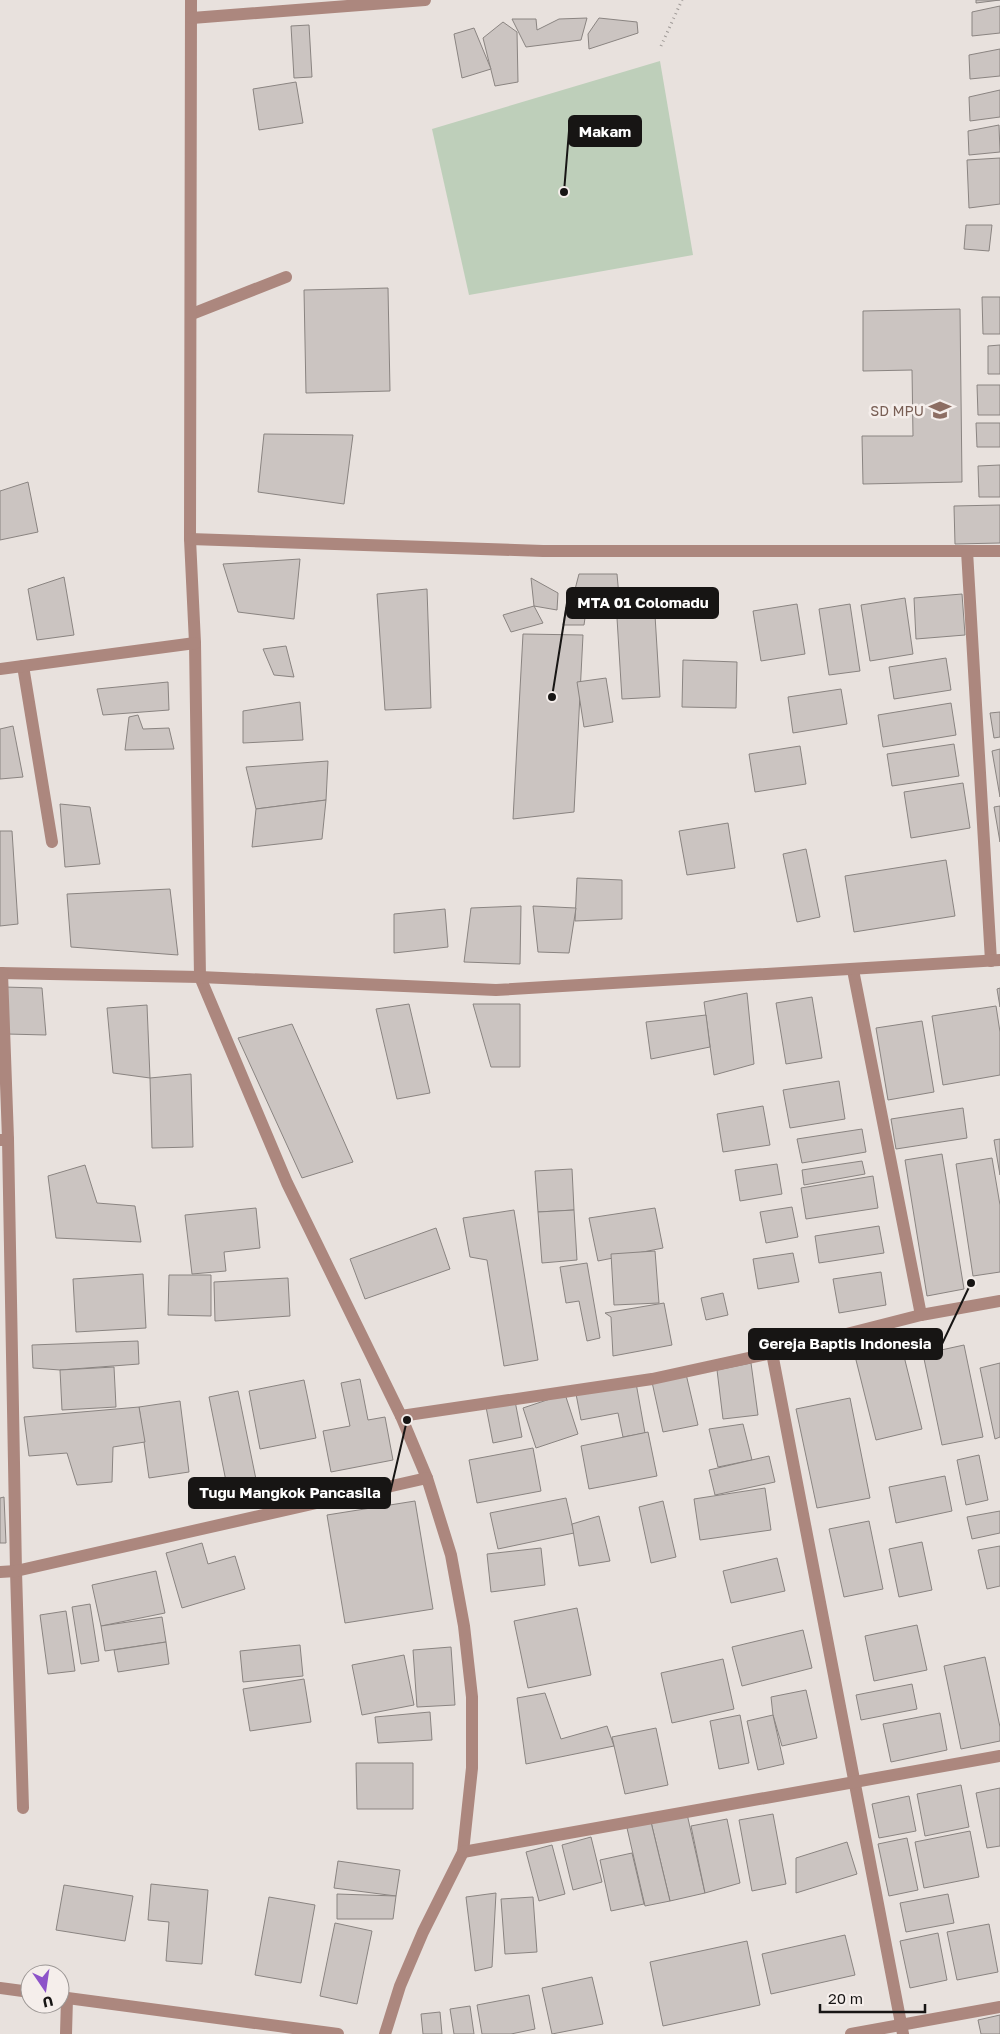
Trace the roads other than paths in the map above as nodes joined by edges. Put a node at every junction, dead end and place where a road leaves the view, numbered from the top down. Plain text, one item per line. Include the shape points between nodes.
1 (191, 0) edge
2 (426, 0) edge
3 (192, 18) junction
4 (286, 277) dead end
5 (192, 314) junction
6 (190, 539) junction
7 (967, 551) junction
8 (1000, 551) edge
9 (195, 643) junction
10 (23, 666) junction
11 (0, 669) edge
12 (52, 842) dead end
13 (996, 960) edge
14 (853, 970) junction
15 (1, 973) edge
16 (200, 977) junction
17 (4, 1140) edge
18 (1000, 1301) edge
19 (921, 1315) junction
20 (772, 1353) junction
21 (401, 1416) junction
22 (427, 1478) junction
23 (16, 1571) junction
24 (0, 1572) edge
25 (1000, 1756) edge
26 (856, 1782) junction
27 (23, 1808) dead end
28 (463, 1852) junction
29 (0, 1988) edge
30 (20, 1991) edge
31 (70, 1999) edge
32 (1000, 2007) edge
33 (65, 2014) edge
34 (902, 2030) edge
35 (66, 2034) edge
36 (338, 2034) edge
37 (385, 2034) edge
38 (851, 2034) edge

1 - 3 street
2 - 3 street
3 - 5 street
4 - 5 street
5 - 6 street
6 - 7 street via 543,551
6 - 9 street
7 - 8 street
7 - 13 street
9 - 10 street
9 - 16 street
10 - 11 street
10 - 12 street
13 - 14 street
14 - 16 street via 496,990
14 - 19 street
15 - 16 street
15 - 17 street
16 - 21 street via 287,1183
17 - 23 street
18 - 19 street
19 - 20 street
20 - 21 street via 652,1379
20 - 26 street
21 - 22 street
22 - 23 street
22 - 28 street via 451,1555 472,1697 472,1768
23 - 24 street
23 - 27 street
25 - 26 street
26 - 28 street
26 - 34 street
28 - 37 street via 423,1932 400,1986
29 - 30 street
31 - 36 street
32 - 34 street
33 - 35 street
34 - 38 street

